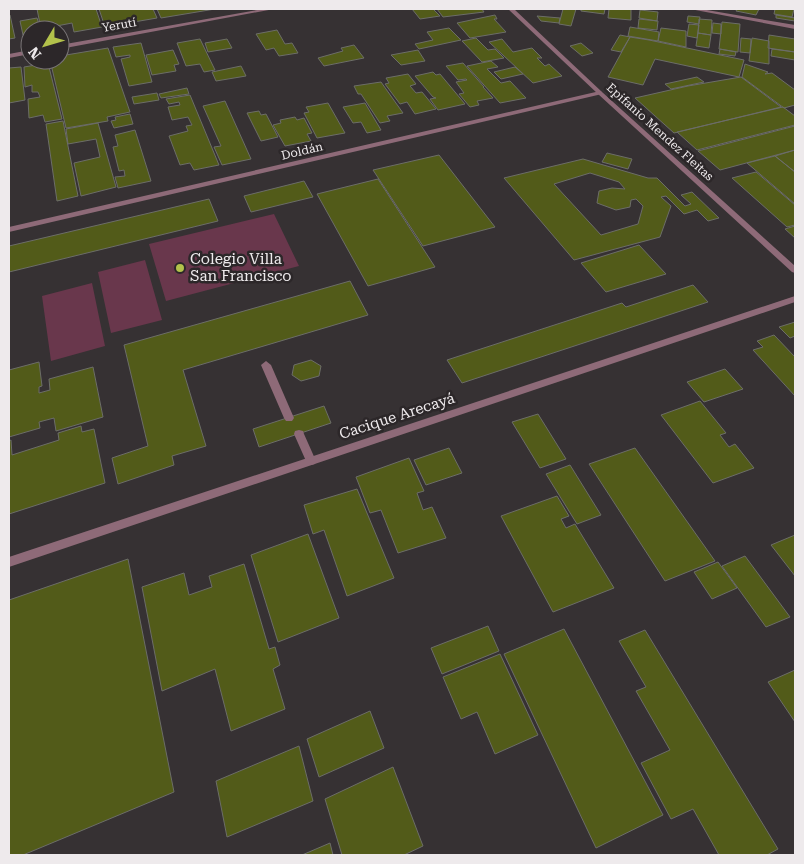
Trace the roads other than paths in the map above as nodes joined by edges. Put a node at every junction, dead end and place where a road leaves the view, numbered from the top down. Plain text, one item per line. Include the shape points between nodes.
1 (271, 9) edge
2 (511, 9) edge
3 (693, 9) edge
4 (795, 27) edge
5 (70, 44) edge
6 (600, 93) junction
7 (9, 230) edge
8 (795, 270) edge
9 (795, 299) edge
10 (266, 365) dead end
11 (289, 418) dead end
12 (299, 434) dead end
13 (311, 461) junction
14 (9, 562) edge

1 - 5 street, Yerutí
2 - 6 street, Epifanio Mendez Fleitas
3 - 4 street
6 - 7 street, Doldán
6 - 8 street, Epifanio Mendez Fleitas
9 - 13 street, Cacique Arecayá
10 - 11 street
12 - 13 street
13 - 14 street, Cacique Arecayá

